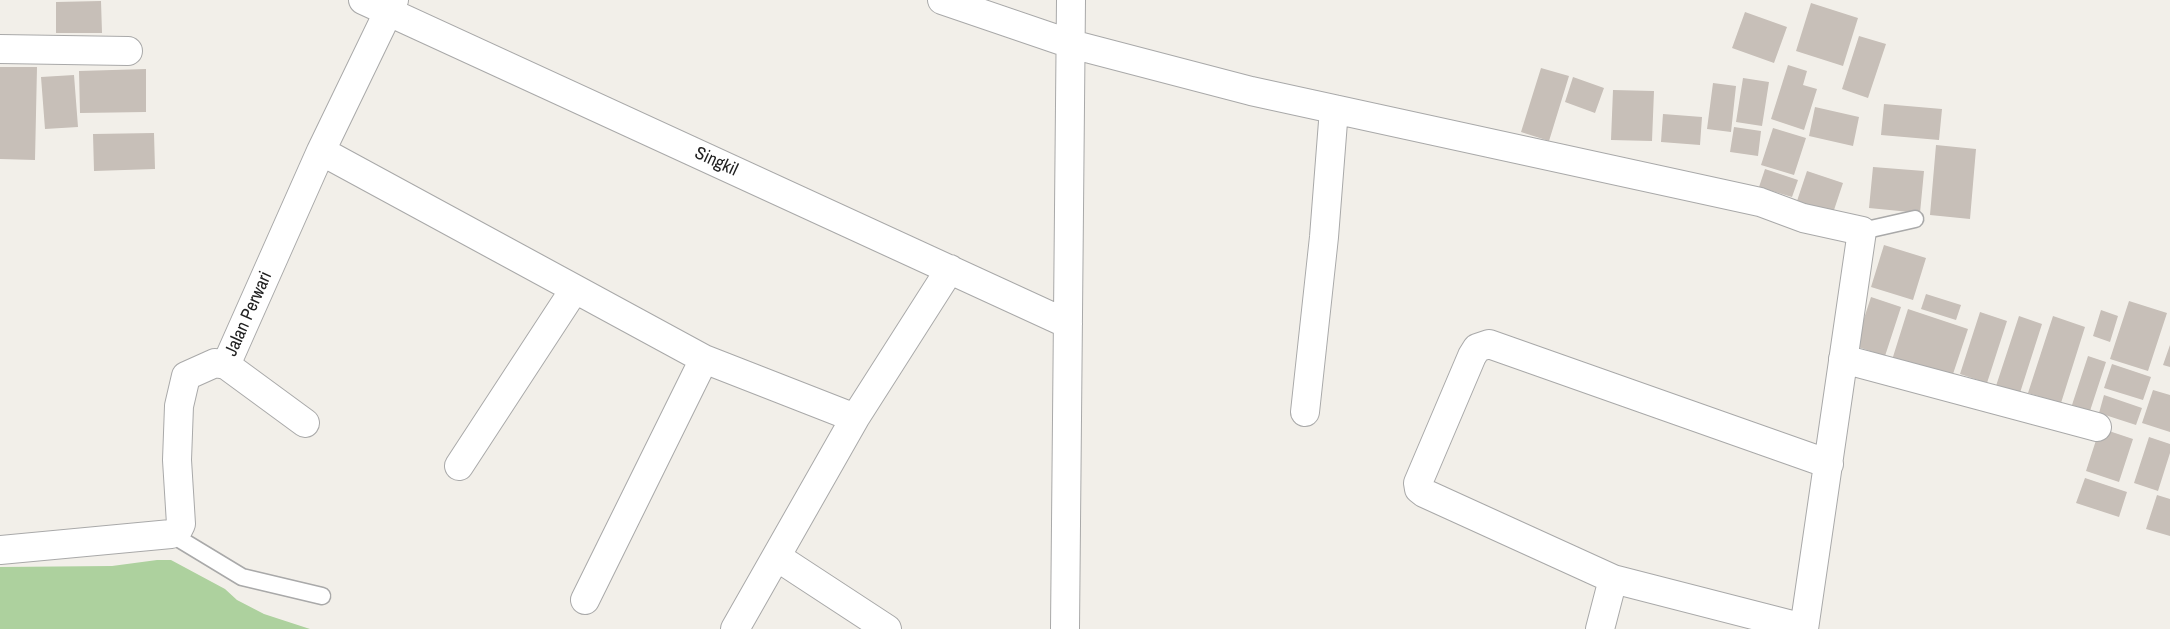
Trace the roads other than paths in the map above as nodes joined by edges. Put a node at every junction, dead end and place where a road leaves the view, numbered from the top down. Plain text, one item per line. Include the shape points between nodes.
1 (363, 0) edge
2 (942, 0) edge
3 (1071, 0) edge
4 (391, 6) edge
5 (1071, 44) junction
6 (0, 49) edge
7 (128, 51) dead end
8 (1334, 109) junction
9 (321, 151) junction
10 (1915, 218) dead end
11 (1862, 231) junction
12 (950, 269) junction
13 (574, 290) junction
14 (1068, 324) junction
15 (704, 359) junction
16 (1843, 359) junction
17 (226, 365) junction
18 (1305, 412) dead end
19 (855, 418) junction
20 (305, 423) dead end
21 (2097, 427) dead end
22 (1829, 464) junction
23 (459, 466) dead end
24 (171, 534) junction
25 (0, 550) edge
26 (777, 557) junction
27 (1613, 579) junction
28 (322, 596) dead end
29 (585, 600) dead end
30 (1804, 628) edge
31 (735, 629) edge
32 (886, 629) edge
33 (1065, 629) edge
34 (1600, 629) edge

1 - 4 street, Singkil
2 - 5 street
3 - 5 street
4 - 9 street, Jalan Perwari
4 - 12 street, Singkil
5 - 8 street
5 - 14 street
6 - 7 street
8 - 11 street via 1760,202 1803,218
8 - 18 street
9 - 13 street
9 - 17 street, Jalan Perwari
10 - 11 lane
11 - 16 street
12 - 14 street, Singkil
12 - 19 street
13 - 15 street
13 - 23 street
14 - 33 street
15 - 19 street
15 - 29 street
16 - 21 street
16 - 22 street
17 - 20 street
17 - 24 street, Jalan Perwari via 215,363 189,373 183,385 177,460 181,524
19 - 26 street
22 - 27 street via 1495,345 1482,345 1472,356 1422,470 1419,489
22 - 30 street
24 - 25 street
24 - 28 lane via 242,577
26 - 31 street
26 - 32 street
27 - 30 street
27 - 34 street

